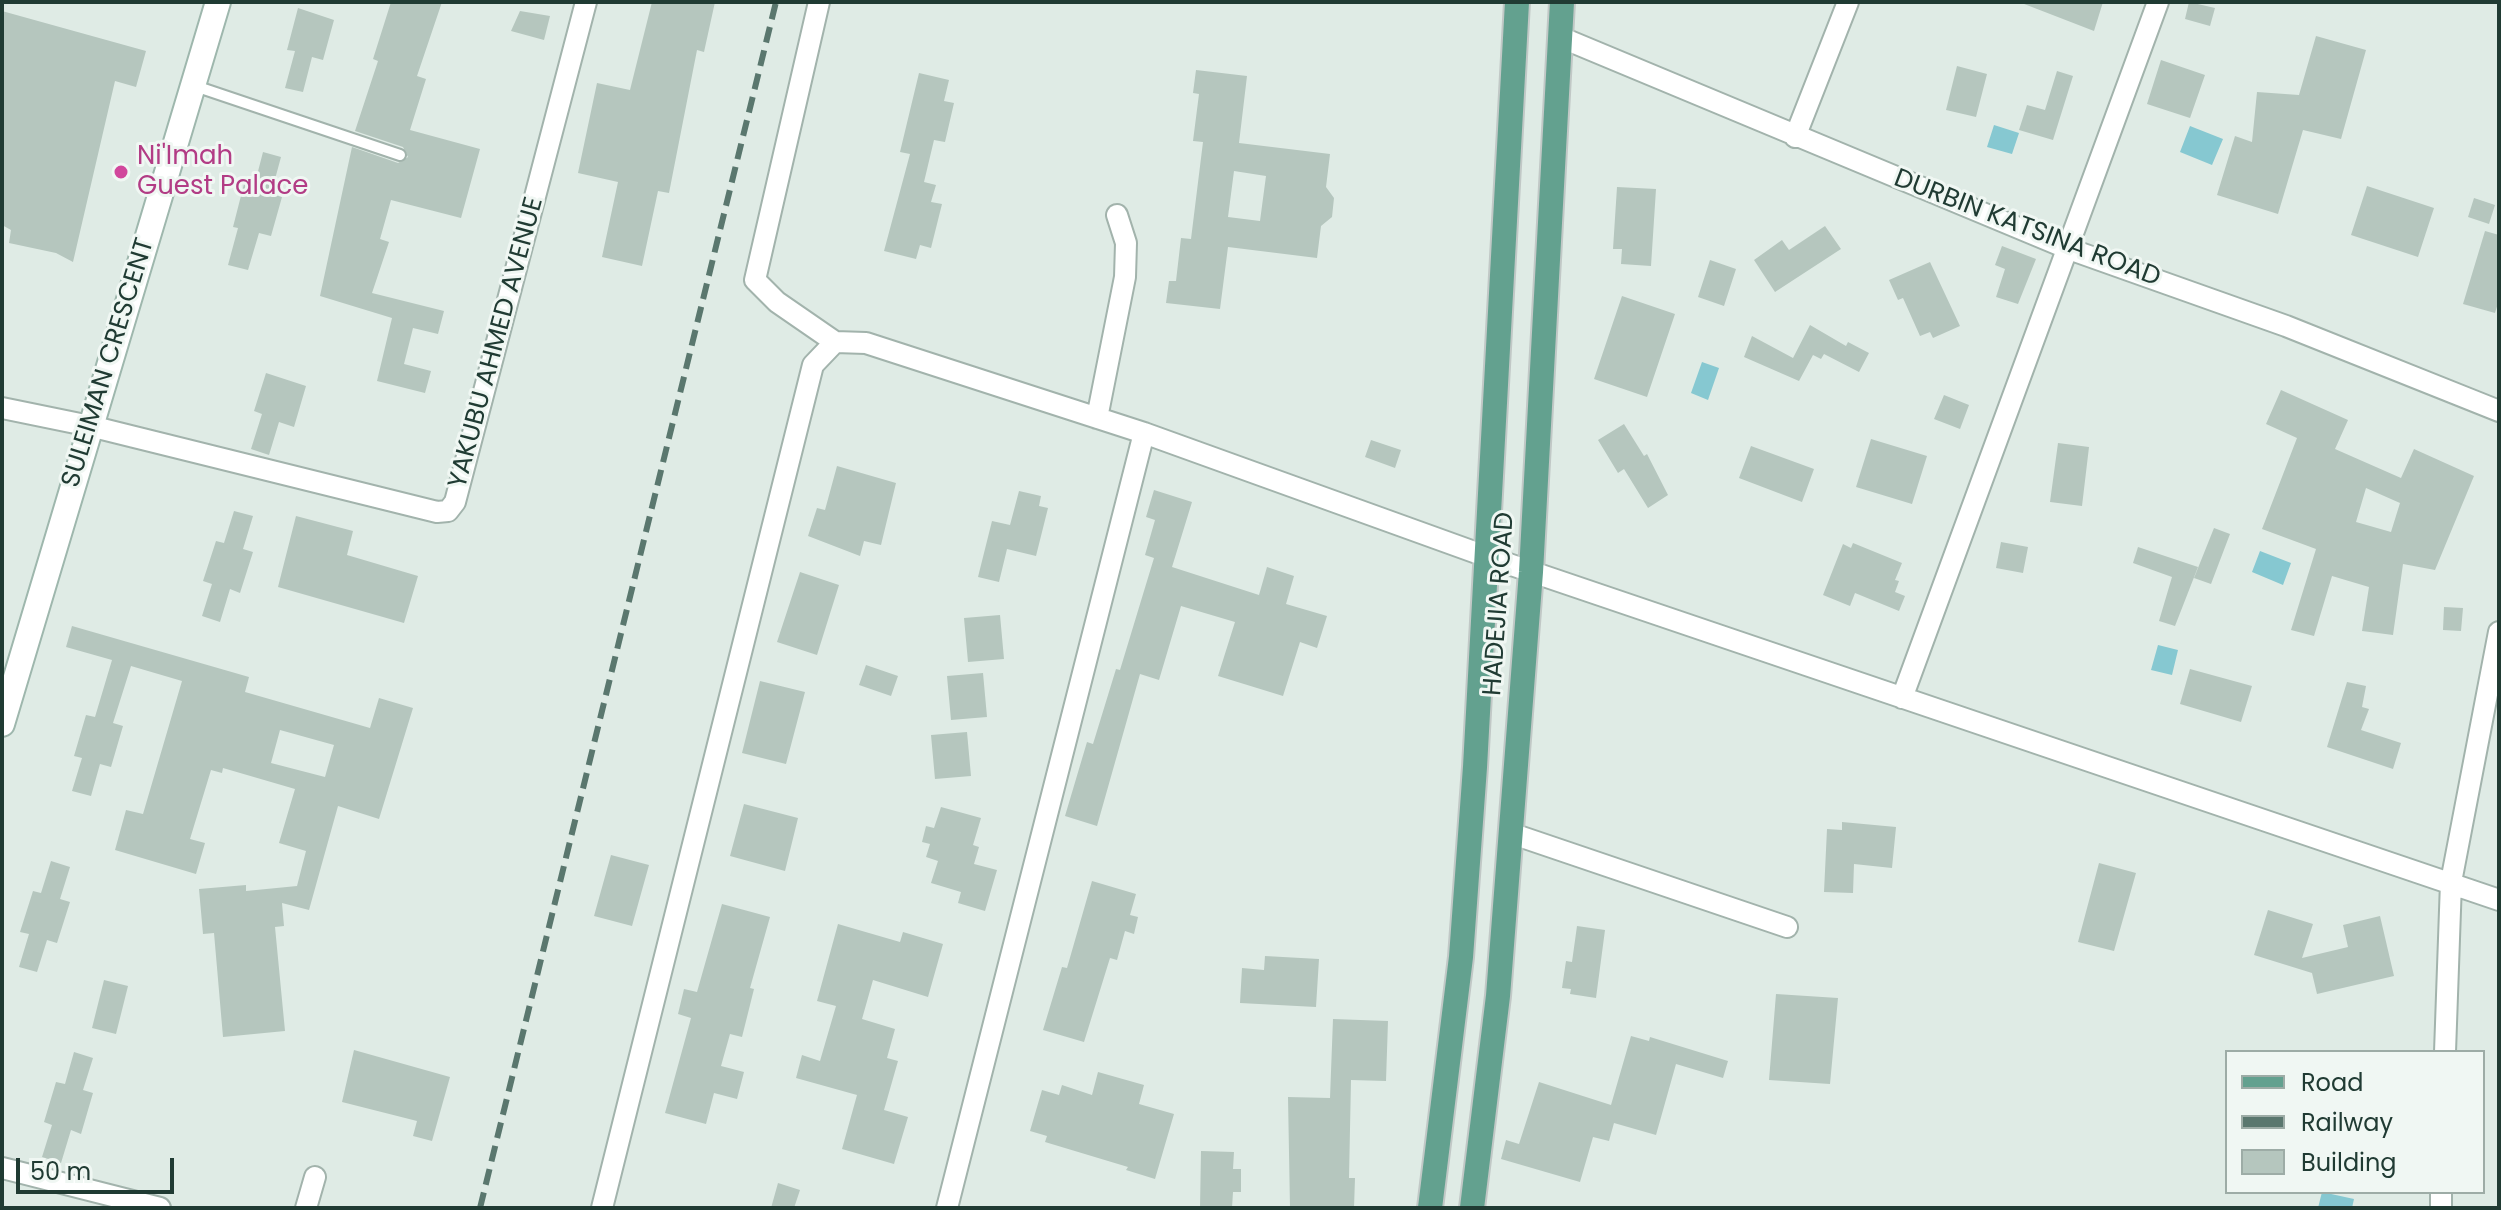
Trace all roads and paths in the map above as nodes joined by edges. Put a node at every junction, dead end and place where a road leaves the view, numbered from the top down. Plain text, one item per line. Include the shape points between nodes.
1 (218, 2) edge
2 (586, 2) edge
3 (819, 2) edge
4 (1517, 2) edge
5 (1562, 2) edge
6 (1848, 2) edge
7 (2158, 2) edge
8 (1560, 37) junction
9 (193, 85) junction
10 (1795, 137) junction
11 (400, 155) dead end
12 (1117, 215) dead end
13 (2069, 249) junction
14 (835, 342) junction
15 (2, 408) edge
16 (2499, 411) edge
17 (1097, 418) junction
18 (90, 426) junction
19 (1144, 433) junction
20 (1488, 557) junction
21 (1531, 572) junction
22 (2499, 632) edge
23 (1902, 698) junction
24 (2, 724) edge
25 (1510, 833) junction
26 (2451, 882) junction
27 (2499, 900) edge
28 (1787, 927) dead end
29 (2445, 1050) edge
30 (2, 1168) edge
31 (315, 1177) dead end
32 (103, 1201) edge
33 (160, 1208) edge
34 (306, 1208) edge
35 (602, 1208) edge
36 (947, 1208) edge
37 (1430, 1208) edge
38 (1472, 1208) edge

1 - 9 street, SULEIMAN CRESCENT
2 - 18 street, YAKUBU AHMED AVENUE via 455,502 448,511
3 - 14 street via 755,280
4 - 20 main road, HADEJIA ROAD
5 - 8 main road, HADEJIA ROAD
6 - 10 street
7 - 13 street
8 - 10 street, DURBIN KATSINA ROAD
8 - 21 main road, HADEJIA ROAD
9 - 11 lane
9 - 18 street, SULEIMAN CRESCENT
10 - 13 street, DURBIN KATSINA ROAD
12 - 17 street via 1126,243 1125,277
13 - 16 street, DURBIN KATSINA ROAD via 2286,326
13 - 23 street
14 - 17 street via 866,343
14 - 35 street via 813,365
15 - 18 street
17 - 19 street
18 - 24 street, SULEIMAN CRESCENT
19 - 20 street
19 - 36 street
20 - 21 street
20 - 37 main road, HADEJIA ROAD via 1461,957
21 - 23 street
21 - 25 main road, HADEJIA ROAD
22 - 26 street
23 - 26 street
25 - 28 street
25 - 38 main road, HADEJIA ROAD via 1498,996
26 - 27 street
26 - 29 street
30 - 32 street
31 - 34 street
32 - 33 street

